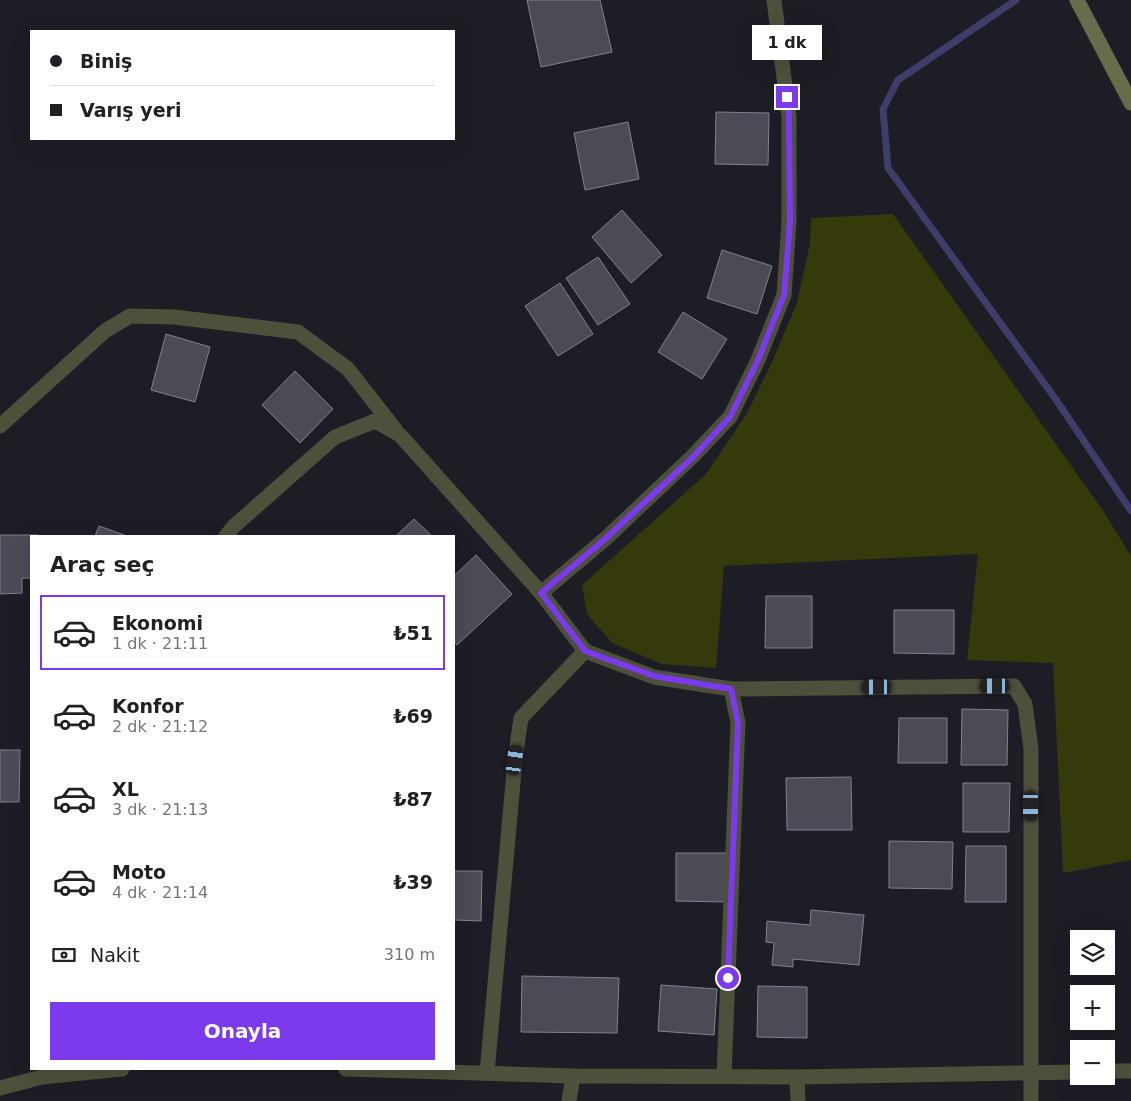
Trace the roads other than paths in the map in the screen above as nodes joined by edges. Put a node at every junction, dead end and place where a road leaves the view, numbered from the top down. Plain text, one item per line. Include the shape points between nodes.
1 (774, 0) edge
2 (1077, 0) edge
3 (1131, 103) edge
4 (0, 426) edge
5 (400, 435) junction
6 (227, 535) edge
7 (541, 593) junction
8 (585, 651) junction
9 (731, 689) junction
10 (112, 1070) edge
11 (381, 1070) edge
12 (1115, 1071) edge
13 (1131, 1071) edge
14 (1032, 1072) junction
15 (1070, 1072) edge
16 (487, 1073) junction
17 (573, 1076) junction
18 (724, 1076) junction
19 (797, 1076) junction
20 (0, 1088) edge
21 (570, 1101) edge
22 (798, 1101) edge
23 (1031, 1101) edge

1 - 7 street via 789,117 790,222 784,295 758,360 730,417 692,458 604,540
2 - 3 street
4 - 5 street via 105,331 130,316 174,317 298,332 348,369
5 - 6 street via 375,421 335,437
5 - 7 street
7 - 8 street
8 - 9 street via 654,676
8 - 16 street via 521,718
9 - 14 street via 1014,686 1026,704 1031,749
9 - 18 street via 738,723
10 - 20 street via 42,1077
11 - 16 street
12 - 13 street
14 - 15 street
14 - 19 street
14 - 23 street
16 - 17 street
17 - 18 street
17 - 21 street
18 - 19 street
19 - 22 street

